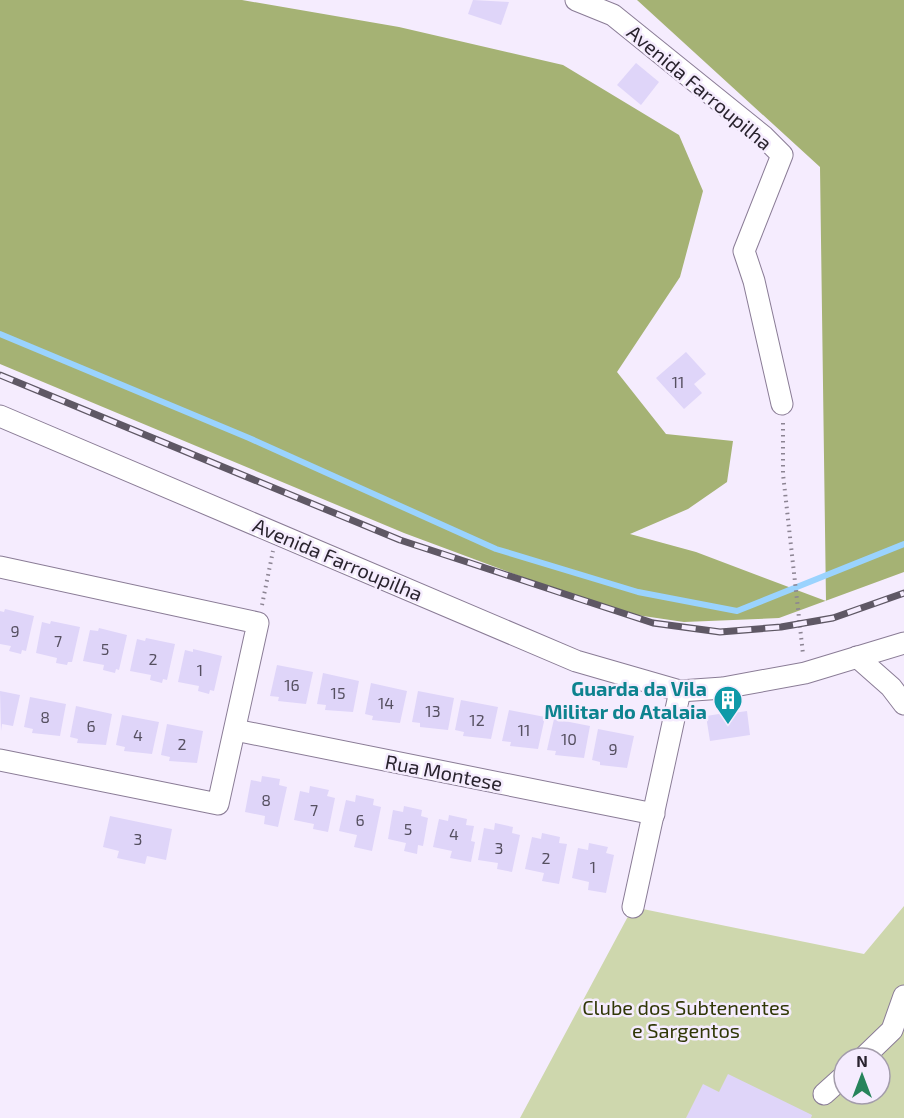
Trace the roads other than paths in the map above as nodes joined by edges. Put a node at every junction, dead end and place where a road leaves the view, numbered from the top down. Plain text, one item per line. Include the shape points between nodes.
1 (576, 0) edge
2 (782, 404) road end
3 (0, 416) edge
4 (0, 567) edge
5 (904, 643) edge
6 (857, 657) junction
7 (680, 691) junction
8 (904, 704) edge
9 (235, 730) junction
10 (0, 760) edge
11 (654, 814) junction
12 (633, 907) dead end
13 (904, 996) edge
14 (898, 1035) edge
15 (881, 1046) edge
16 (832, 1087) edge
17 (824, 1094) dead end

1 - 2 street, Avenida Farroupilha via 613,15 782,155 744,251
3 - 7 street, Avenida Farroupilha via 576,661
4 - 9 street via 258,624
5 - 6 street
6 - 7 street via 805,673 723,688
6 - 8 street
7 - 11 street
9 - 10 street via 218,804
9 - 11 street, Rua Montese
11 - 12 street
13 - 14 street
14 - 15 street
16 - 17 street

